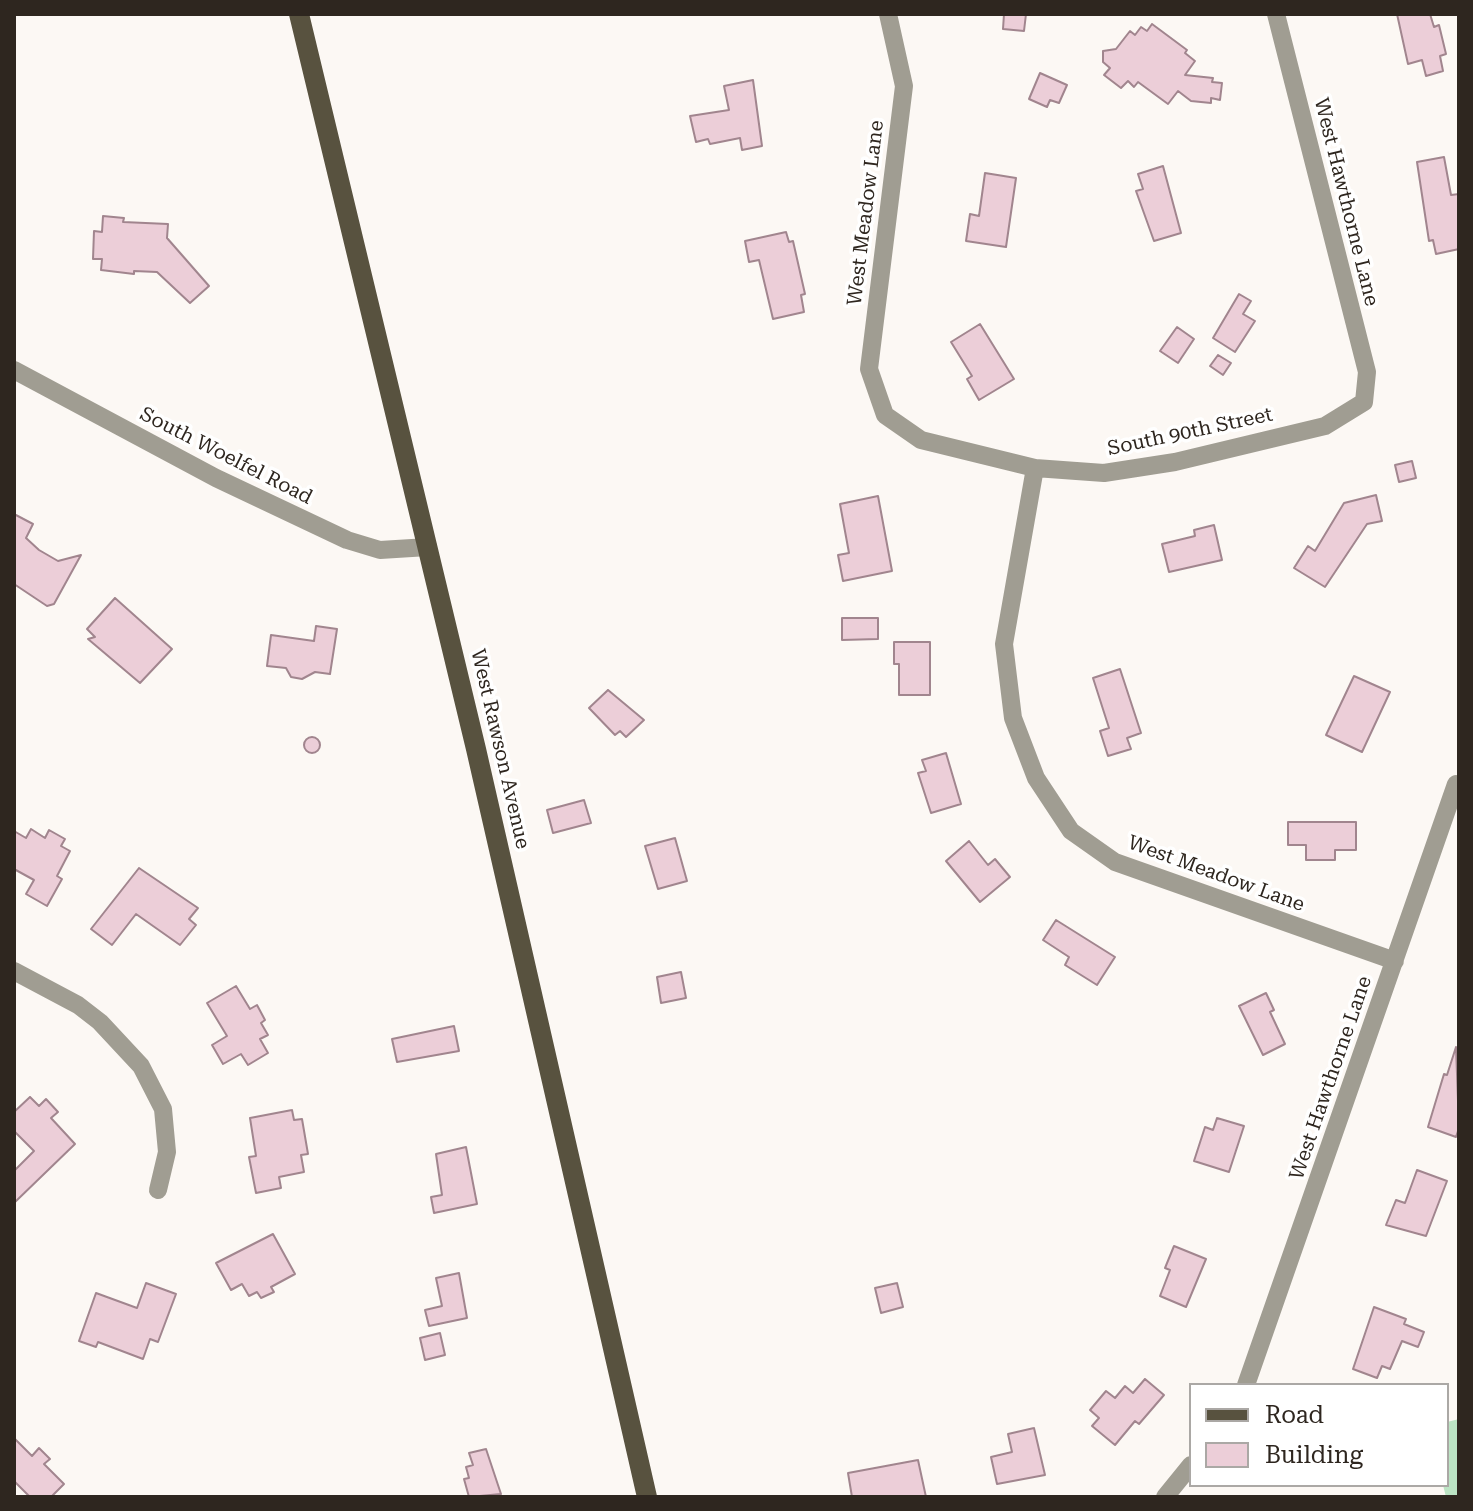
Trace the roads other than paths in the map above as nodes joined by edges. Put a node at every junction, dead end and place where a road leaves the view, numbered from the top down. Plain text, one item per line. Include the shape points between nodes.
1 (299, 14) edge
2 (888, 14) edge
3 (1276, 14) edge
4 (14, 370) edge
5 (1364, 402) joint
6 (885, 415) joint
7 (1035, 468) junction
8 (428, 547) junction
9 (1456, 784) dead end
10 (1395, 961) junction
11 (14, 971) edge
12 (158, 1190) dead end
13 (1247, 1383) edge
14 (1189, 1467) edge
15 (647, 1497) edge
16 (1165, 1497) edge

1 - 8 main road, West Rawson Avenue
2 - 6 street, West Meadow Lane via 904,86 869,369
3 - 5 street, West Hawthorne Lane via 1367,372
4 - 8 street, South Woelfel Road via 216,478 347,540 380,550
5 - 7 street, South 90th Street via 1325,426 1175,462 1104,473
6 - 7 street, South 90th Street via 921,440
7 - 10 street, West Meadow Lane via 1004,644 1013,718 1036,778 1071,831 1115,862
8 - 15 main road, West Rawson Avenue
9 - 10 street, West Hawthorne Lane
10 - 13 street, West Hawthorne Lane
11 - 12 street via 78,1005 141,1066 163,1109 167,1152
14 - 16 street

